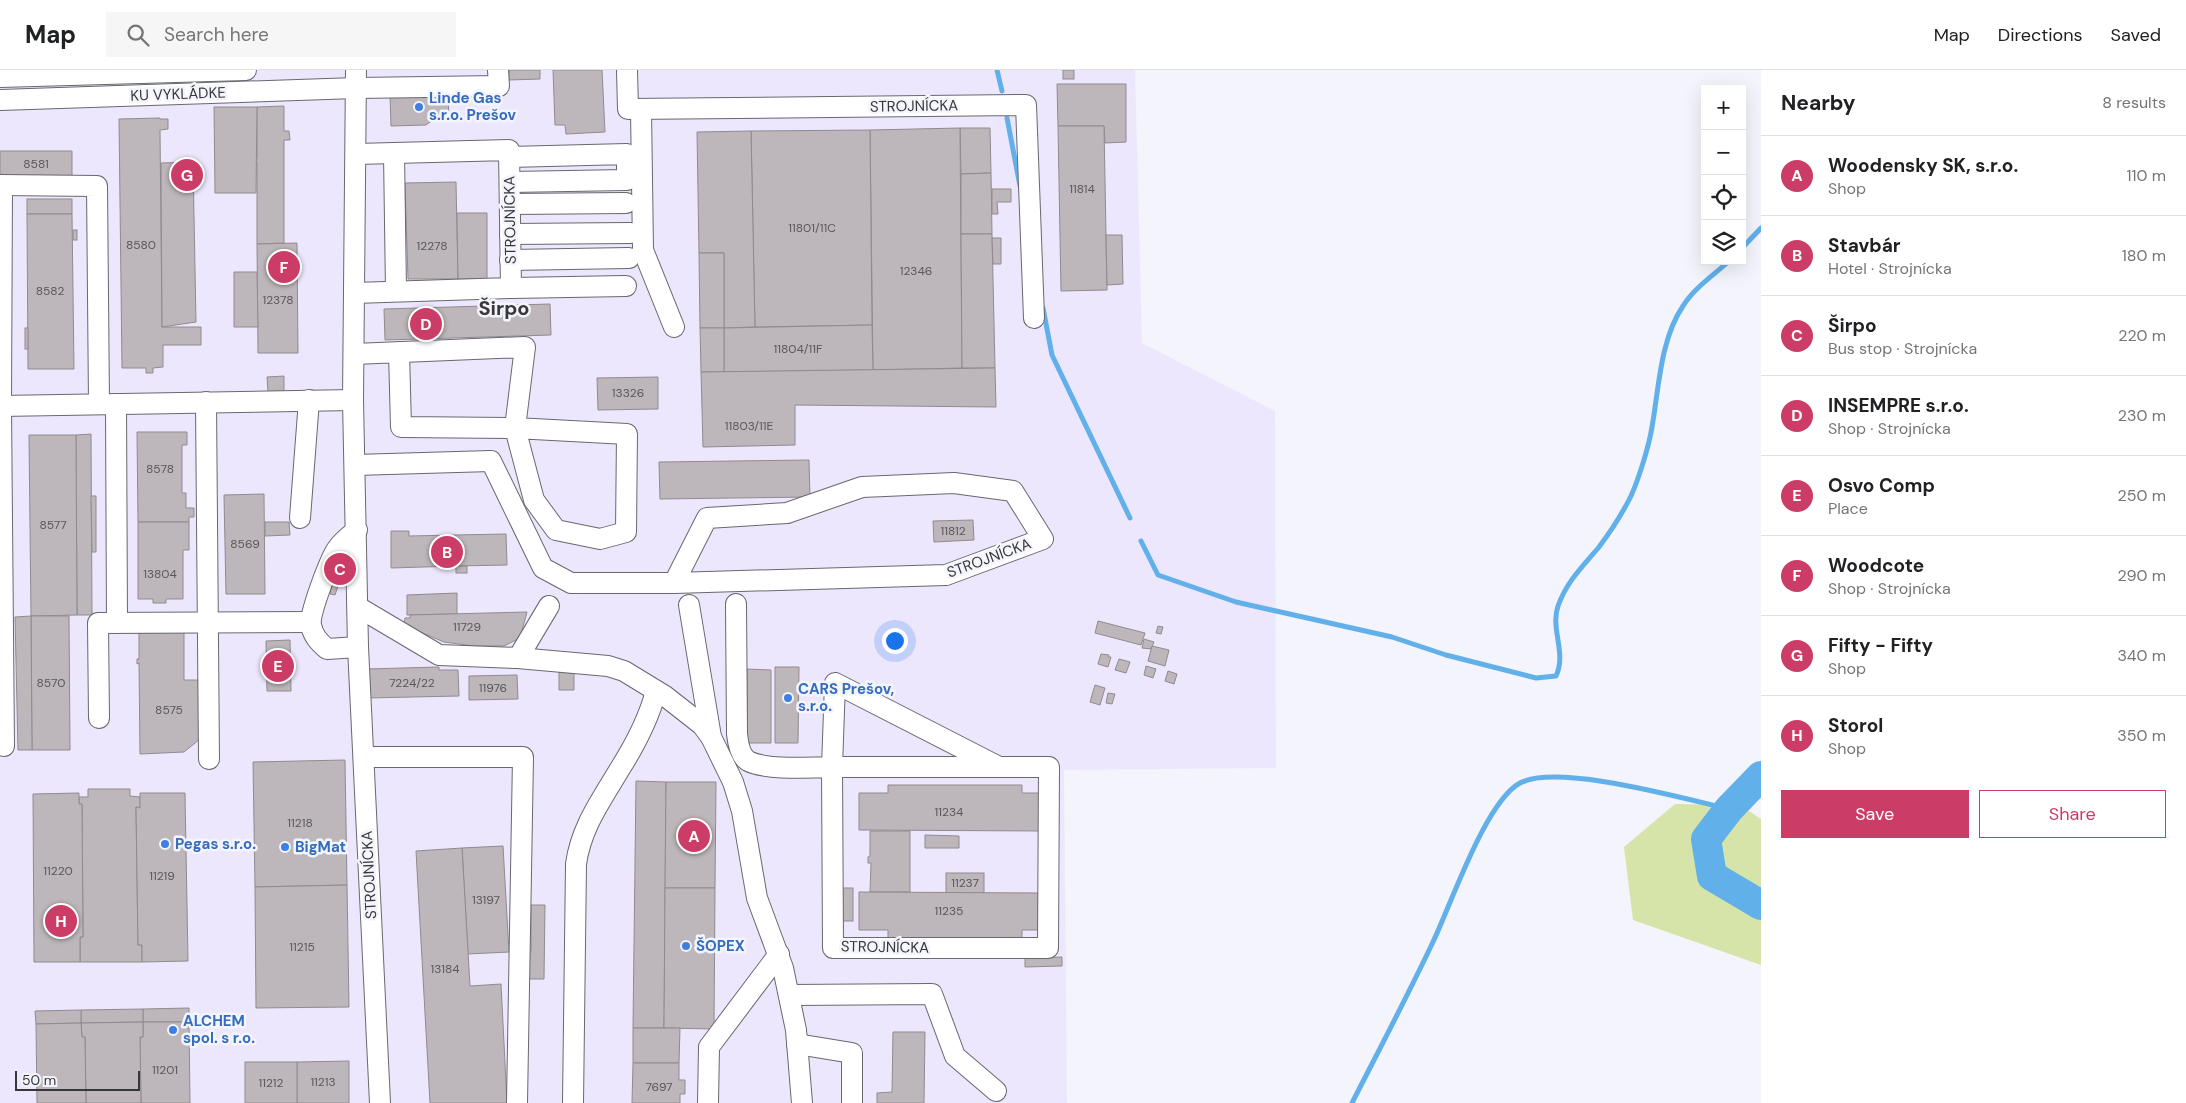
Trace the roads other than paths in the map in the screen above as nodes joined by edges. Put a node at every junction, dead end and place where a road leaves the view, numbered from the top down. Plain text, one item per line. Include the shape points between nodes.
1 (246, 70) edge
2 (498, 70) edge
3 (627, 70) edge
4 (78, 72) edge
5 (0, 77) edge
6 (453, 78) edge
7 (356, 79) edge
8 (0, 100) edge
9 (641, 109) junction
10 (394, 153) junction
11 (356, 154) junction
12 (509, 157) junction
13 (510, 182) junction
14 (1, 185) edge
15 (626, 203) dead end
16 (510, 204) junction
17 (631, 233) dead end
18 (510, 234) junction
19 (629, 258) dead end
20 (510, 260) junction
21 (626, 286) dead end
22 (511, 288) junction
23 (396, 292) junction
24 (354, 293) junction
25 (1034, 318) dead end
26 (674, 326) dead end
27 (399, 352) junction
28 (354, 354) junction
29 (309, 400) junction
30 (353, 400) junction
31 (206, 402) junction
32 (107, 404) junction
33 (0, 406) edge
34 (515, 428) junction
35 (355, 465) junction
36 (300, 518) dead end
37 (357, 530) junction
38 (674, 583) junction
39 (736, 604) dead end
40 (689, 605) dead end
41 (550, 606) dead end
42 (358, 607) junction
43 (310, 622) junction
44 (117, 623) junction
45 (208, 623) junction
46 (2, 633) edge
47 (358, 647) junction
48 (518, 658) junction
49 (656, 691) junction
50 (99, 718) dead end
51 (711, 737) junction
52 (4, 746) dead end
53 (364, 758) junction
54 (209, 759) dead end
55 (832, 767) junction
56 (999, 767) junction
57 (779, 954) junction
58 (790, 995) junction
59 (798, 1044) junction
60 (996, 1091) dead end
61 (380, 1103) edge
62 (517, 1103) edge
63 (574, 1103) edge
64 (708, 1103) edge
65 (802, 1103) edge
66 (852, 1103) edge

1 - 4 street
2 - 6 street, KU VYKLÁDKE via 499,86
3 - 9 street via 628,109
4 - 5 street
6 - 7 street, KU VYKLÁDKE
7 - 8 street, KU VYKLÁDKE
7 - 11 street, STROJNÍCKA
9 - 25 street, STROJNÍCKA via 1026,104
9 - 26 street via 642,250
10 - 11 street, STROJNÍCKA
10 - 12 street, STROJNÍCKA via 509,150
10 - 23 street
11 - 24 street, STROJNÍCKA
12 - 13 street, STROJNÍCKA
12 - 13 street via 627,154 627,180
13 - 16 street, STROJNÍCKA
14 - 32 street via 97,186
14 - 33 street
15 - 16 street
16 - 18 street, STROJNÍCKA
17 - 18 street
18 - 20 street, STROJNÍCKA
19 - 20 street
20 - 22 street, STROJNÍCKA
21 - 22 street
22 - 23 street
23 - 24 street
24 - 28 street, STROJNÍCKA
27 - 28 street
27 - 34 street via 401,427
27 - 34 street via 525,347
28 - 30 street, STROJNÍCKA
29 - 30 street
29 - 31 street
29 - 36 street
30 - 35 street, STROJNÍCKA
31 - 32 street
31 - 45 street
32 - 33 street
32 - 44 street
33 - 46 street
34 - 34 street via 534,500 556,530 600,539 626,532 627,434
35 - 37 street, STROJNÍCKA
35 - 38 street, STROJNÍCKA via 491,461 543,568 571,583
37 - 42 street, STROJNÍCKA
37 - 43 street via 336,550
38 - 38 street, STROJNÍCKA via 946,575 1043,538 1013,491 954,483 862,487 787,513 707,518
39 - 55 street, STROJNÍCKA via 737,734 739,748 746,760 763,766
40 - 51 street
41 - 48 street
42 - 47 street, STROJNÍCKA
42 - 48 street via 439,655
43 - 45 street
43 - 47 street via 314,638 327,649
44 - 45 street
44 - 50 street via 98,623
45 - 54 street
46 - 52 street
47 - 53 street, STROJNÍCKA
48 - 49 street via 608,666 637,678
49 - 51 street via 702,725
49 - 63 street via 646,722 594,810 578,847
51 - 57 street via 733,782 742,811 758,898
53 - 61 street, STROJNÍCKA
53 - 62 street via 523,757
55 - 56 street, STROJNÍCKA
55 - 56 street via 835,683
55 - 56 street, STROJNÍCKA via 833,948 1048,948 1049,767
57 - 58 street
57 - 64 street via 709,1047
58 - 59 street
58 - 60 street via 932,994 955,1056
59 - 65 street
59 - 66 street via 852,1053

